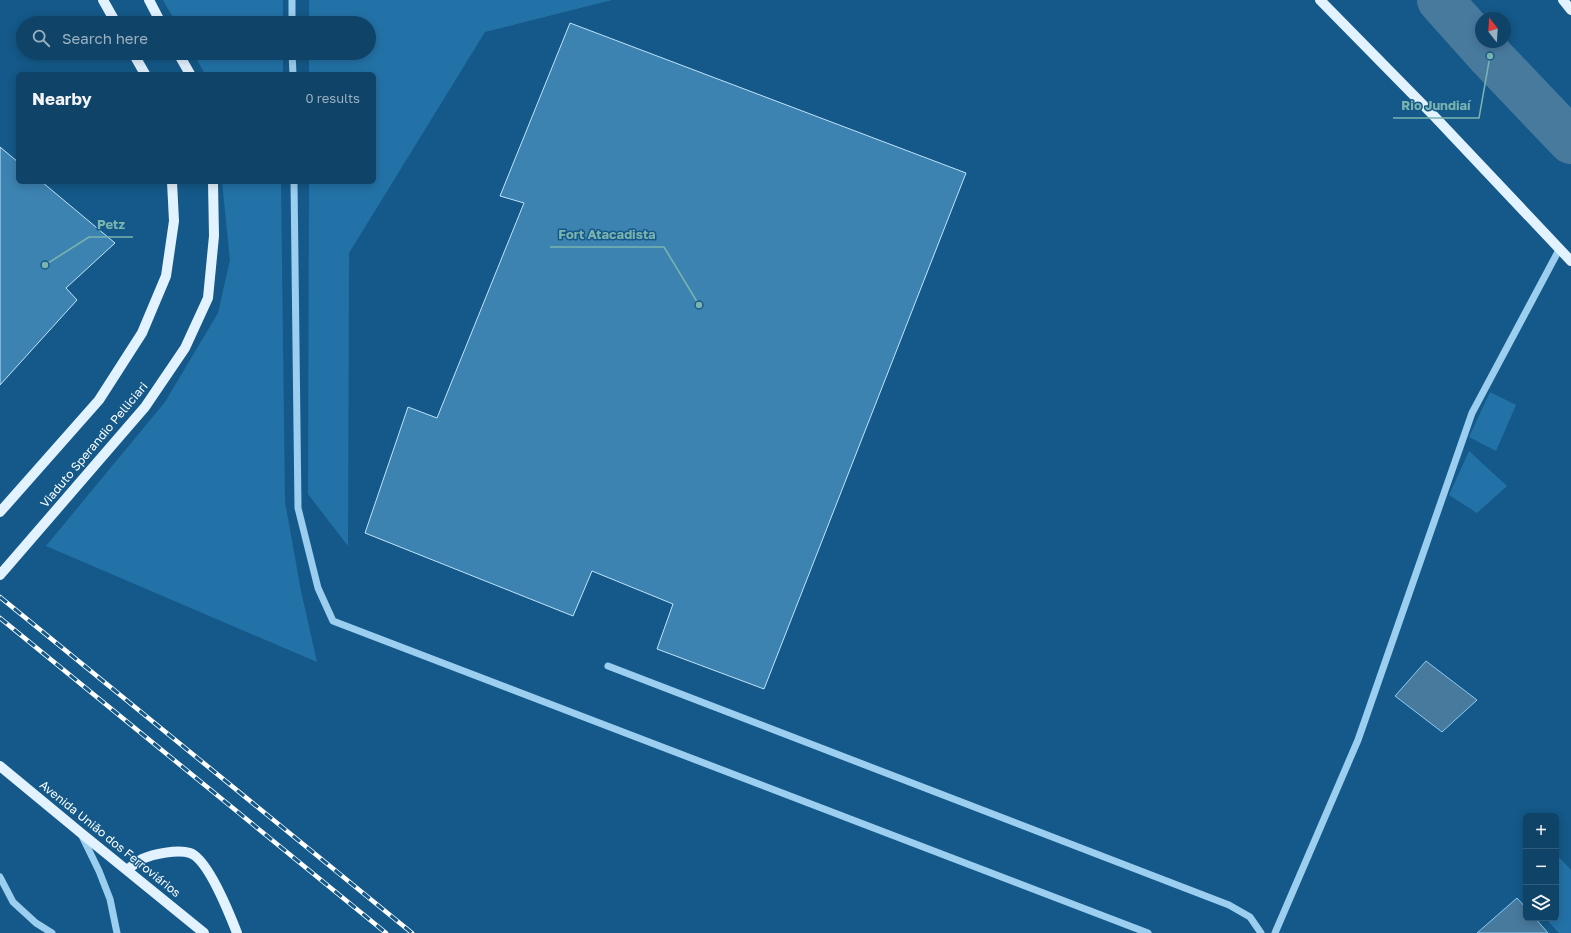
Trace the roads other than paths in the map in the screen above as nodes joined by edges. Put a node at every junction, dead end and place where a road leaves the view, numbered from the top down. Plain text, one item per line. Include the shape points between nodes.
1 (103, 0) edge
2 (149, 0) edge
3 (292, 0) edge
4 (1320, 0) edge
5 (1563, 0) edge
6 (1571, 10) edge
7 (112, 16) edge
8 (157, 16) edge
9 (292, 16) edge
10 (137, 60) edge
11 (182, 60) edge
12 (292, 60) edge
13 (144, 72) edge
14 (189, 72) edge
15 (293, 72) edge
16 (172, 184) edge
17 (213, 184) edge
18 (294, 184) edge
19 (1560, 248) junction
20 (1571, 260) edge
21 (0, 512) edge
22 (0, 575) edge
23 (608, 666) dead end
24 (0, 766) edge
25 (81, 833) junction
26 (127, 870) junction
27 (0, 877) edge
28 (52, 933) edge
29 (117, 933) edge
30 (204, 933) edge
31 (237, 933) edge
32 (1148, 933) edge
33 (1261, 933) edge
34 (1275, 933) edge

1 - 7 main road
2 - 8 main road
3 - 9 street
4 - 19 main road
5 - 6 main road
10 - 13 main road
11 - 14 main road
12 - 15 street
16 - 21 main road, Viaduto Sperandio Pelliciari via 174,221 166,276 142,333 99,400
17 - 22 main road, Viaduto Sperandio Pelliciari via 214,236 208,298 185,348 145,407
18 - 32 street via 298,508 318,588 333,621
19 - 20 main road
19 - 34 street via 1472,413 1358,740
23 - 33 street via 1229,905 1250,917
24 - 25 main road, Avenida União dos Ferroviários
25 - 26 main road, Avenida União dos Ferroviários
25 - 29 street via 110,899
26 - 30 main road, Avenida União dos Ferroviários
26 - 31 main road via 143,859 161,854 175,851 190,853 201,861 211,874
27 - 28 street via 14,902 36,923

